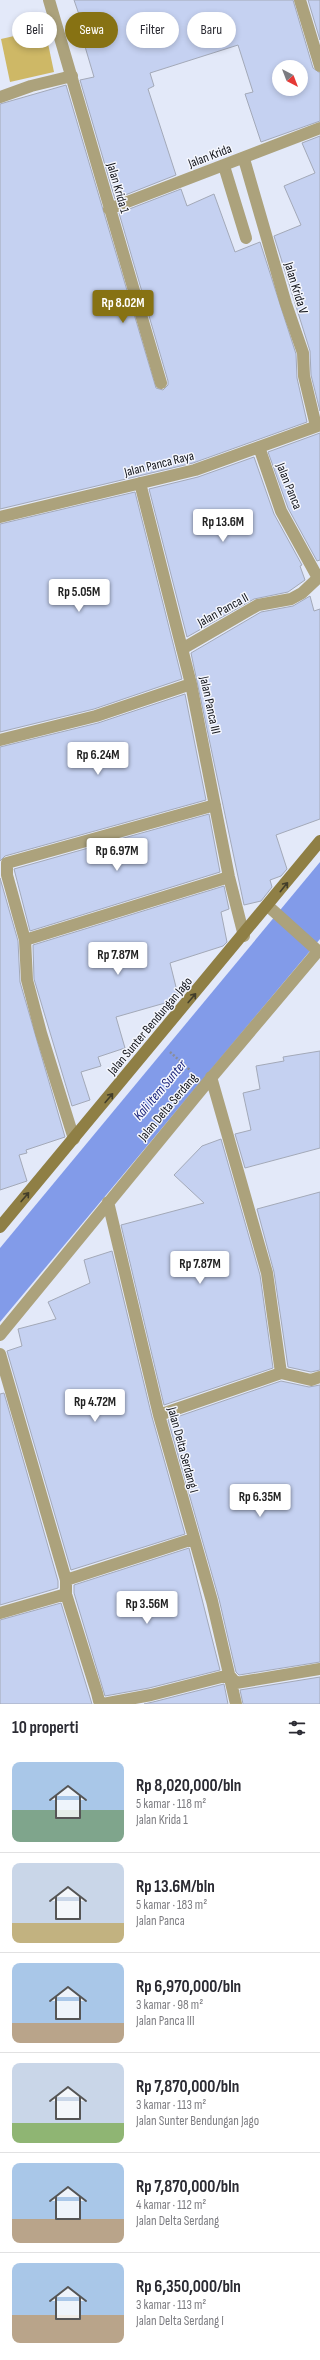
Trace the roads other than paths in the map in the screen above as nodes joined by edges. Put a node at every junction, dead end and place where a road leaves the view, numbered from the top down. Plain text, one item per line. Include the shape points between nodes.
1 (49, 0) edge
2 (300, 0) edge
3 (320, 66) edge
4 (72, 76) junction
5 (0, 97) edge
6 (320, 128) edge
7 (244, 159) junction
8 (224, 166) junction
9 (109, 209) junction
10 (246, 238) dead end
11 (161, 383) dead end
12 (318, 426) edge
13 (259, 447) junction
14 (140, 483) junction
15 (0, 517) edge
16 (319, 577) edge
17 (182, 649) junction
18 (191, 684) junction
19 (0, 740) edge
20 (215, 805) junction
21 (320, 842) edge
22 (229, 876) junction
23 (271, 908) junction
24 (244, 936) junction
25 (25, 940) junction
26 (211, 1077) junction
27 (74, 1140) junction
28 (108, 1202) junction
29 (0, 1227) edge
30 (0, 1335) edge
31 (0, 1354) edge
32 (281, 1373) junction
33 (320, 1377) edge
34 (159, 1416) junction
35 (193, 1539) junction
36 (66, 1580) junction
37 (66, 1594) junction
38 (0, 1613) edge
39 (320, 1669) edge
40 (229, 1675) junction
41 (236, 1704) edge

1 - 4 street, Jalan Krida 1
2 - 3 street
4 - 5 street
4 - 9 street, Jalan Krida 1
6 - 7 street, Jalan Krida
7 - 8 street, Jalan Krida
7 - 12 street, Jalan Krida V via 286,304 303,353 304,376
8 - 9 street, Jalan Krida
8 - 10 street
9 - 11 street, Jalan Krida 1
12 - 13 street, Jalan Panca Raya
13 - 14 street, Jalan Panca Raya via 195,470
13 - 16 street, Jalan Panca via 281,511
14 - 15 street, Jalan Panca Raya
14 - 17 street, Jalan Panca III
16 - 17 street, Jalan Panca II via 292,599 258,606
17 - 18 street, Jalan Panca III
18 - 19 street via 96,716
18 - 20 street, Jalan Panca III
20 - 22 street, Jalan Panca III
20 - 25 street via 7,863 7,875
23 -> 21 street, Jalan Sunter Bendungan Jago
22 - 24 street, Jalan Panca III
22 - 25 street
23 - 24 street, Jalan Sunter Bendungan Jago
23 - 26 street via 318,951
27 -> 24 street, Jalan Sunter Bendungan Jago
25 - 27 street via 29,988
26 - 28 street, Jalan Delta Serdang
26 - 32 street, Jalan Delta Serdang via 267,1273
29 -> 27 street, Jalan Sunter Bendungan Jago
28 - 30 street, Jalan Delta Serdang
28 - 34 street, Jalan Delta Serdang I
31 - 36 street
32 - 33 street via 311,1380
32 - 34 street
34 - 35 street, Jalan Delta Serdang I
35 - 36 street
35 - 40 street, Jalan Delta Serdang I via 212,1602
36 - 37 street
37 - 38 street
37 - 40 street via 96,1693 103,1704
39 - 40 street via 236,1683
40 - 41 street, Jalan Delta Serdang I

